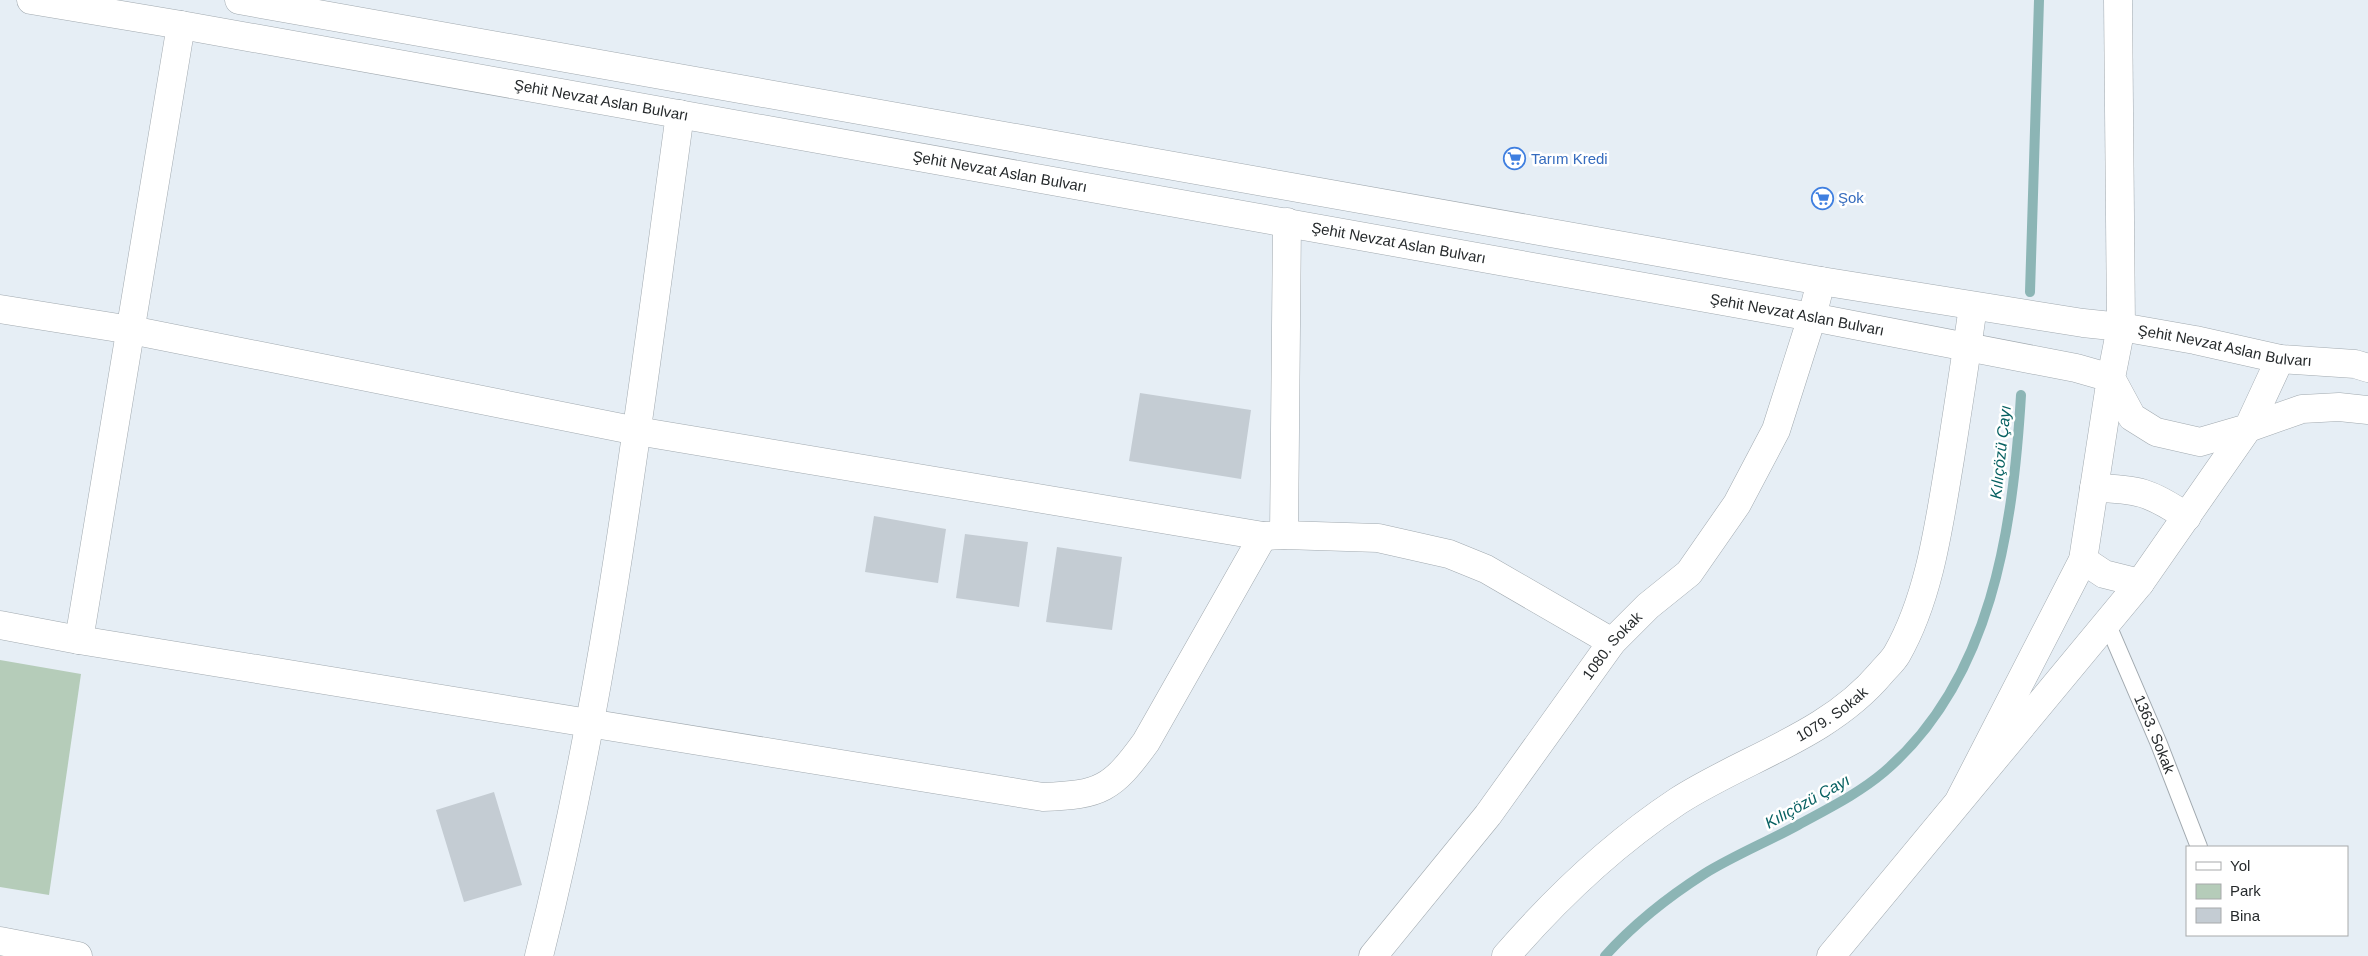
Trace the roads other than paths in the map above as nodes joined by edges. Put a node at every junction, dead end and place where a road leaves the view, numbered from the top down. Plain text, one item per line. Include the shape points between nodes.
1 (31, 0) edge
2 (239, 0) edge
3 (2118, 0) edge
4 (181, 24) junction
5 (680, 114) junction
6 (1287, 222) junction
7 (1821, 281) junction
8 (1974, 306) junction
9 (0, 309) edge
10 (1812, 317) junction
11 (2121, 327) junction
12 (131, 330) junction
13 (1968, 346) junction
14 (2280, 359) junction
15 (2364, 361) edge
16 (2110, 378) junction
17 (2368, 410) edge
18 (2248, 428) junction
19 (636, 431) junction
20 (2094, 488) junction
21 (2186, 517) junction
22 (1273, 536) junction
23 (2084, 560) junction
24 (2140, 583) junction
25 (2107, 623) junction
26 (0, 625) edge
27 (80, 640) junction
28 (1612, 642) junction
29 (591, 724) junction
30 (1960, 799) junction
31 (2200, 846) edge
32 (0, 941) edge
33 (78, 956) edge
34 (539, 956) edge
35 (1373, 956) edge
36 (1506, 956) edge
37 (1832, 956) edge

1 - 4 street, Şehit Nevzat Aslan Bulvarı
2 - 7 street
3 - 11 street
4 - 5 street, Şehit Nevzat Aslan Bulvarı
4 - 12 street
5 - 6 street, Şehit Nevzat Aslan Bulvarı
5 - 19 street
6 - 10 street, Şehit Nevzat Aslan Bulvarı
6 - 22 street
7 - 8 street
7 - 10 street, 1080. Sokak
8 - 11 street, Şehit Nevzat Aslan Bulvarı
8 - 13 street, 1079. Sokak
9 - 12 street
10 - 13 street, Şehit Nevzat Aslan Bulvarı
10 - 28 street, 1080. Sokak via 1776,430 1737,504 1689,573 1648,606
11 - 14 street, Şehit Nevzat Aslan Bulvarı
11 - 16 street
12 - 19 street
12 - 27 street
13 - 16 street, Şehit Nevzat Aslan Bulvarı
13 - 36 street, 1079. Sokak via 1931,558 1915,616 1897,655 1870,686 1834,716 1680,800 1640,828 1564,892
14 - 15 street, Şehit Nevzat Aslan Bulvarı
14 - 18 street
16 - 18 street via 2132,417 2156,432 2200,442
16 - 20 street
17 - 18 street via 2338,407 2302,409
18 - 21 street
19 - 22 street
19 - 29 street
20 - 21 street via 2128,488 2151,495
20 - 23 street
21 - 24 street
22 - 28 street via 1378,538 1449,554 1486,569
22 - 29 street via 1146,742 1124,772 1106,786 1079,795 1043,796
23 - 24 street via 2104,574
23 - 30 street
24 - 25 street
25 - 30 street
25 - 31 lane, 1363. Sokak
26 - 27 street
27 - 29 street
28 - 35 street, 1080. Sokak via 1488,815
29 - 34 street via 562,867
30 - 37 street
32 - 33 street

